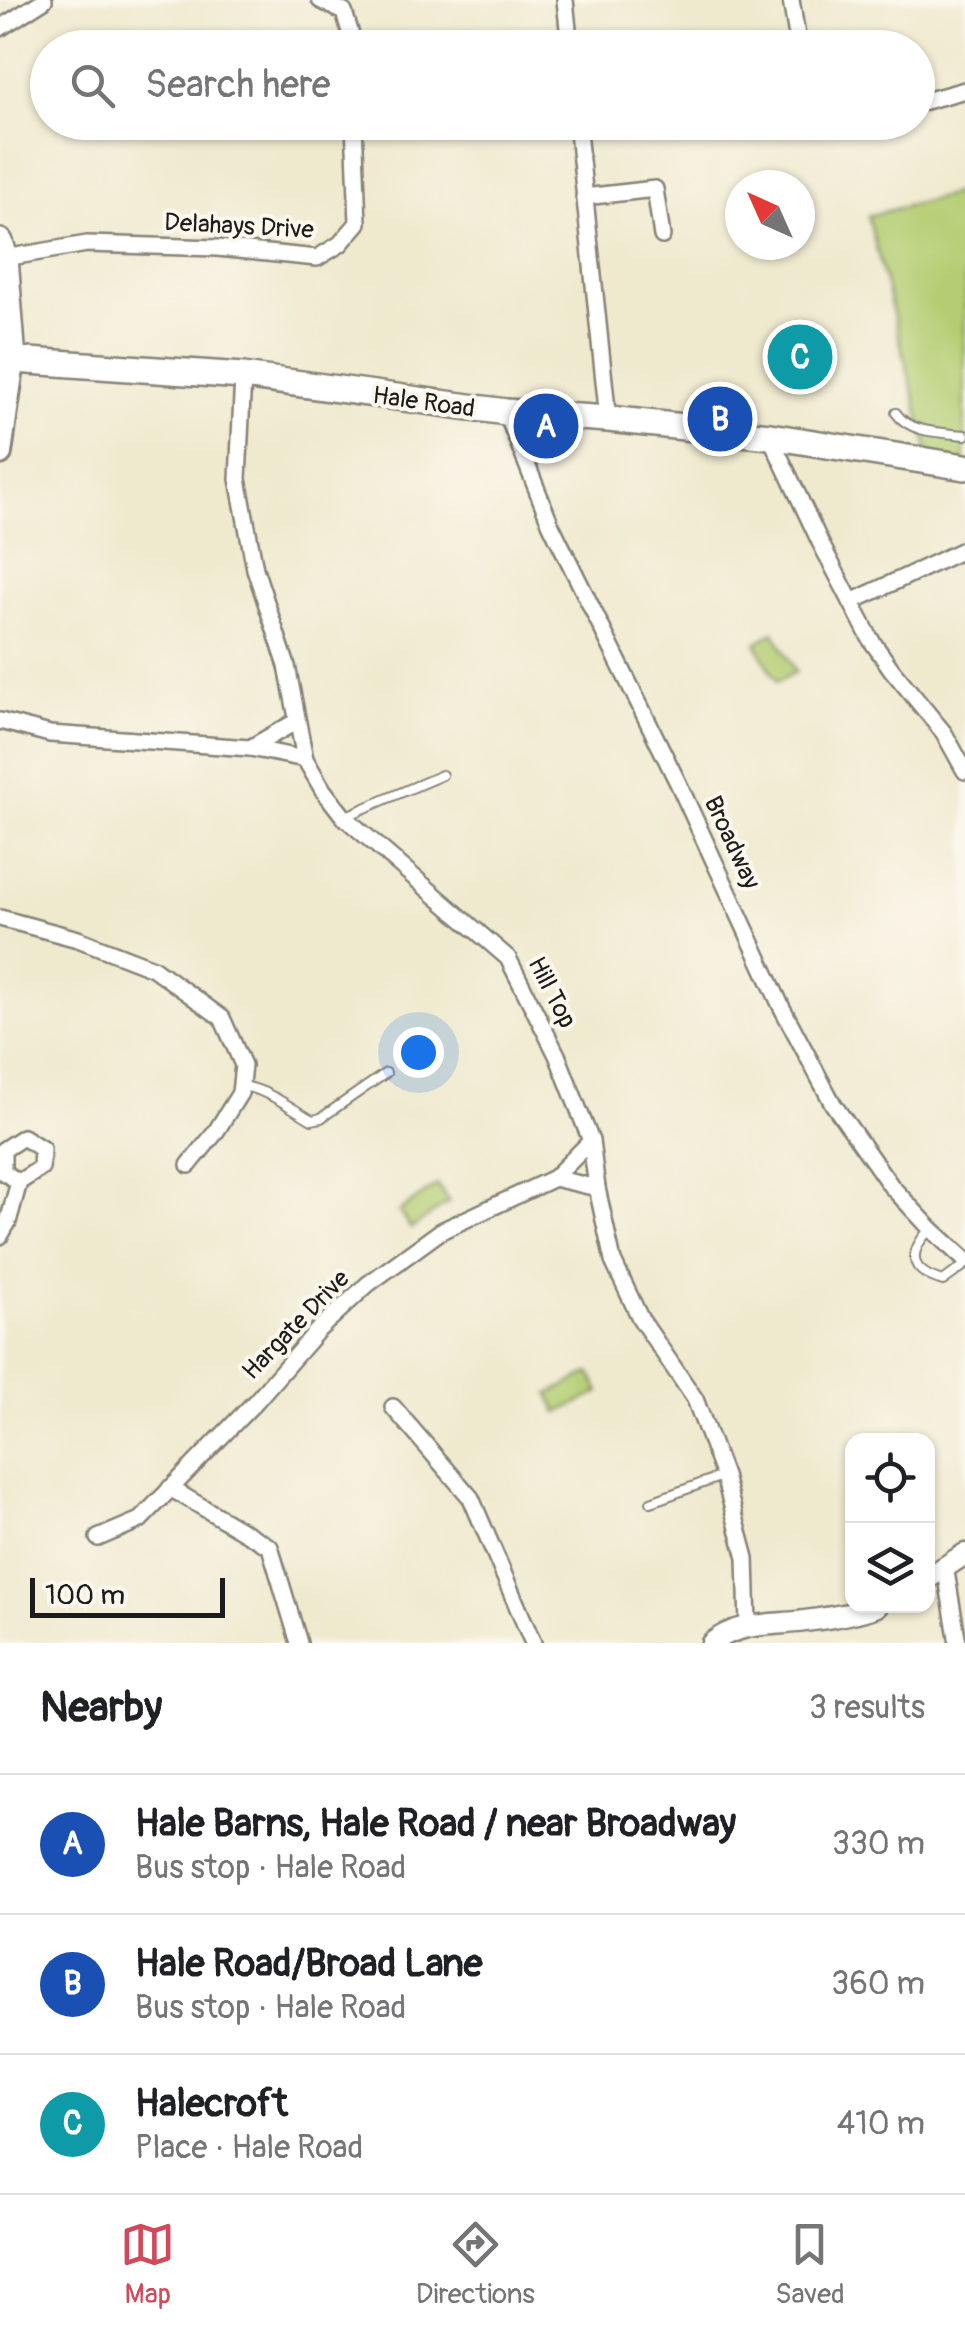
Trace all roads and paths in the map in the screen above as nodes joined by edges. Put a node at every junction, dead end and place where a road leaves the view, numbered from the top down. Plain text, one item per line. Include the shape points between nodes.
1 (44, 0) edge
2 (320, 0) edge
3 (565, 0) edge
4 (791, 0) edge
5 (0, 28) edge
6 (349, 30) edge
7 (568, 30) edge
8 (796, 30) edge
9 (965, 90) edge
10 (935, 98) edge
11 (355, 140) edge
12 (579, 140) edge
13 (584, 197) junction
14 (662, 236) dead end
15 (3, 250) edge
16 (7, 360) edge
17 (242, 376) junction
18 (506, 412) junction
19 (896, 413) dead end
20 (608, 419) junction
21 (965, 435) edge
22 (770, 436) junction
23 (0, 452) edge
24 (965, 466) edge
25 (965, 549) edge
26 (851, 602) junction
27 (297, 720) junction
28 (0, 722) edge
29 (250, 748) junction
30 (305, 759) junction
31 (965, 771) edge
32 (442, 775) dead end
33 (344, 817) junction
34 (0, 918) edge
35 (386, 1073) dead end
36 (240, 1086) junction
37 (591, 1141) junction
38 (190, 1166) dead end
39 (554, 1178) junction
40 (20, 1182) dead end
41 (597, 1188) junction
42 (931, 1228) junction
43 (0, 1236) edge
44 (965, 1262) edge
45 (393, 1407) dead end
46 (724, 1476) junction
47 (170, 1488) junction
48 (651, 1502) dead end
49 (98, 1538) dead end
50 (965, 1554) edge
51 (936, 1572) edge
52 (850, 1613) edge
53 (748, 1626) junction
54 (299, 1643) edge
55 (533, 1643) edge
56 (712, 1643) edge
57 (958, 1643) edge

1 - 5 street
2 - 6 street via 344,12
3 - 7 street
4 - 8 street
9 - 10 street
11 - 15 street, Delahays Drive via 358,223 317,258 87,244
12 - 13 street
13 - 14 street via 655,189
13 - 20 street
15 - 16 main road
16 - 17 main road, Hale Road
16 - 23 main road
17 - 18 main road, Hale Road
17 - 27 street, Hill Top via 238,479
18 - 20 main road, Hale Road
18 - 42 street, Broadway via 551,525 798,1039 833,1104 891,1186
19 - 21 lane via 915,428
20 - 22 main road, Hale Road
22 - 24 main road, Hale Road
22 - 26 street
25 - 26 street
26 - 31 street
27 - 29 street
27 - 30 street, Hill Top
28 - 29 street via 50,734
29 - 30 street
30 - 33 street, Hill Top
32 - 33 lane
33 - 37 street, Hill Top via 508,958
34 - 36 street via 153,968 222,1018 243,1065
35 - 36 lane via 312,1120 274,1096
36 - 38 street
37 - 39 street, Hargate Drive
37 - 41 street, Hill Top
39 - 41 street
39 - 47 street, Hargate Drive via 441,1231 368,1284
40 - 43 street
41 - 46 street, Hill Top via 613,1261 640,1318 695,1399
42 - 44 street, Broadway
42 - 44 lane via 915,1247 920,1267 943,1281
45 - 55 street via 472,1498
46 - 48 lane
46 - 53 street, Hill Top via 746,1558
47 - 49 street, Hargate Drive via 140,1520
47 - 54 street via 270,1546
50 - 51 street
51 - 57 street
52 - 53 street
53 - 56 street

